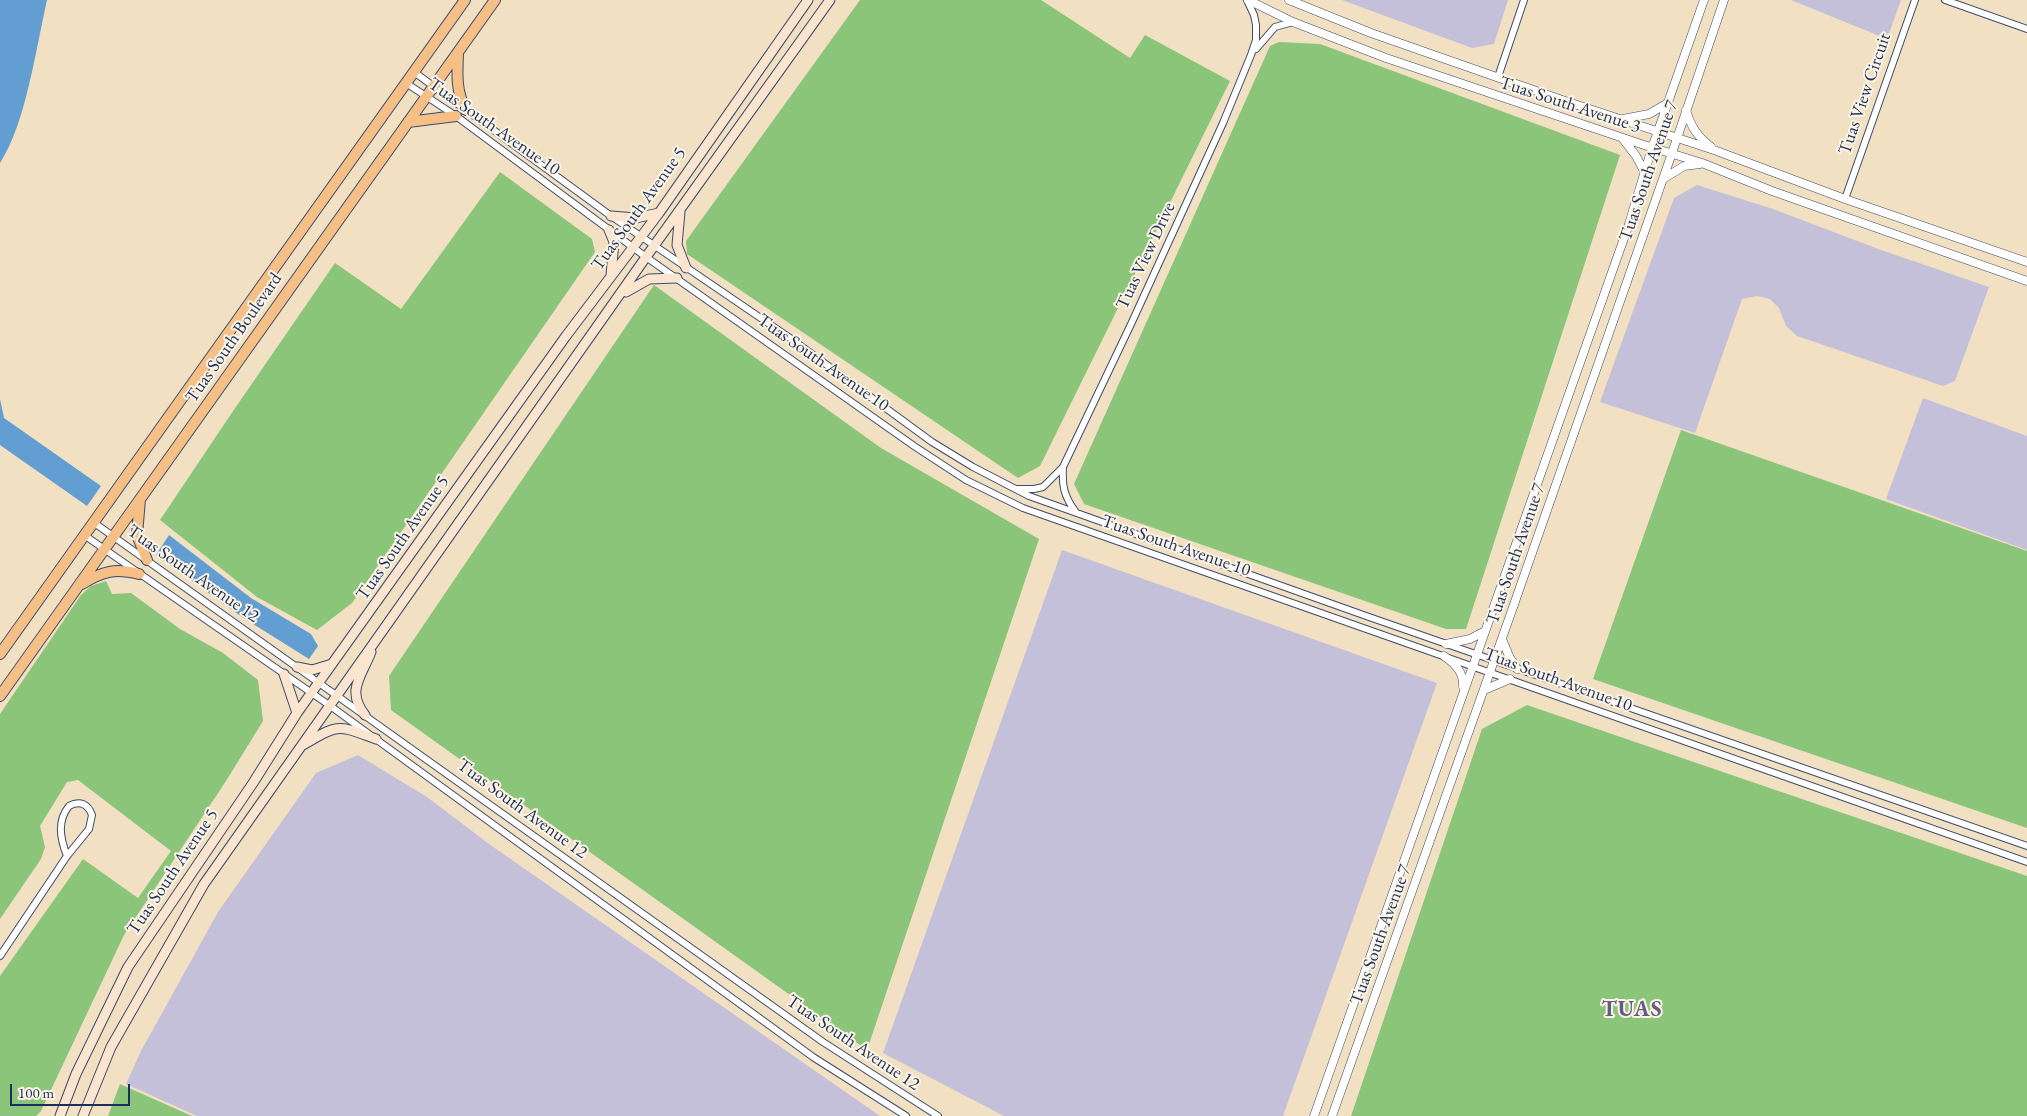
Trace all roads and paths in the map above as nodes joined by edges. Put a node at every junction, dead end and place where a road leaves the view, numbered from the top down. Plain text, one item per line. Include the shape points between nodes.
1 (465, 0) edge
2 (496, 0) edge
3 (808, 0) edge
4 (830, 0) edge
5 (1248, 0) edge
6 (1289, 0) edge
7 (1524, 0) edge
8 (1704, 0) edge
9 (1724, 0) edge
10 (1914, 0) edge
11 (1945, 0) edge
12 (1293, 22) junction
13 (2027, 29) edge
14 (458, 54) junction
15 (1252, 55) junction
16 (414, 72) junction
17 (1498, 77) junction
18 (406, 83) junction
19 (434, 87) junction
20 (428, 98) junction
21 (1668, 103) junction
22 (466, 110) junction
23 (1686, 110) junction
24 (456, 116) junction
25 (1621, 119) junction
26 (408, 122) junction
27 (1658, 132) junction
28 (1621, 136) junction
29 (1677, 139) junction
30 (1652, 148) junction
31 (1714, 150) junction
32 (1672, 154) junction
33 (1702, 163) junction
34 (1645, 173) junction
35 (1663, 179) junction
36 (1845, 199) junction
37 (680, 212) junction
38 (658, 213) junction
39 (611, 216) junction
40 (609, 230) junction
41 (640, 236) junction
42 (632, 246) junction
43 (654, 246) junction
44 (646, 257) junction
45 (2027, 262) edge
46 (686, 268) junction
47 (611, 275) junction
48 (677, 278) junction
49 (2027, 281) edge
50 (618, 298) junction
51 (1063, 467) junction
52 (1016, 489) junction
53 (140, 498) junction
54 (1076, 512) junction
55 (93, 522) junction
56 (84, 535) junction
57 (113, 536) junction
58 (104, 549) junction
59 (147, 560) junction
60 (139, 574) junction
61 (77, 587) junction
62 (1485, 631) junction
63 (377, 638) junction
64 (1502, 639) junction
65 (1446, 644) junction
66 (0, 654) edge
67 (1477, 655) junction
68 (1444, 656) junction
69 (1494, 661) junction
70 (332, 664) junction
71 (1473, 666) junction
72 (297, 667) junction
73 (1517, 669) junction
74 (1490, 672) junction
75 (284, 674) junction
76 (1510, 679) junction
77 (319, 682) junction
78 (1484, 690) junction
79 (312, 693) junction
80 (337, 694) junction
81 (0, 696) edge
82 (1462, 698) junction
83 (329, 705) junction
84 (298, 713) junction
85 (365, 715) junction
86 (376, 739) junction
87 (301, 746) junction
88 (2027, 846) edge
89 (67, 856) junction
90 (2027, 862) edge
91 (0, 956) edge
92 (60, 1116) edge
93 (83, 1116) edge
94 (906, 1116) edge
95 (938, 1116) edge
96 (1314, 1116) edge
97 (1332, 1116) edge

1 - 16 main road
2 - 14 main road, Tuas South Boulevard
3 - 38 main road, Tuas South Avenue 5
4 - 37 main road, Tuas South Avenue 5
5 - 12 street, Tuas South Avenue 3
5 - 15 street, Tuas View Drive via 1256,25
6 - 17 street, Tuas South Avenue 3 via 1371,33
7 - 17 street
8 - 21 street, Tuas South Avenue 7
9 - 23 street, Tuas South Avenue 7
10 - 36 street, Tuas View Circuit
11 - 13 street
12 - 15 street, Tuas View Drive via 1275,27
12 - 28 street, Tuas South Avenue 3 via 1386,58
14 - 19 main road, Tuas South Boulevard
14 - 22 main road via 457,88
15 - 51 street, Tuas View Drive
16 - 18 main road
16 - 19 street, Tuas South Avenue 10
17 - 25 street, Tuas South Avenue 3
18 - 20 street, Tuas South Avenue 10
18 - 55 main road
19 - 20 main road, Tuas South Boulevard
19 - 22 street, Tuas South Avenue 10
20 - 24 street, Tuas South Avenue 10
20 - 26 main road, Tuas South Boulevard
21 - 25 street via 1649,114
21 - 27 street, Tuas South Avenue 7
22 - 39 street, Tuas South Avenue 10
23 - 29 street, Tuas South Avenue 7
23 - 31 street via 1694,131
24 - 26 main road
24 - 40 street, Tuas South Avenue 10
25 - 27 street, Tuas South Avenue 3
26 - 53 main road, Tuas South Boulevard
27 - 29 street, Tuas South Avenue 3
27 - 30 street, Tuas South Avenue 7
28 - 30 street, Tuas South Avenue 3
28 - 34 street via 1632,148
29 - 31 street, Tuas South Avenue 3
29 - 32 street, Tuas South Avenue 7
30 - 32 street, Tuas South Avenue 3
30 - 34 street, Tuas South Avenue 7
31 - 36 street, Tuas South Avenue 3
32 - 33 street, Tuas South Avenue 3
32 - 35 street, Tuas South Avenue 7
33 - 35 street via 1684,166
33 - 49 street, Tuas South Avenue 3
34 - 62 street, Tuas South Avenue 7
35 - 64 street, Tuas South Avenue 7
36 - 45 street, Tuas South Avenue 3
37 - 43 main road, Tuas South Avenue 5
37 - 46 main road via 677,245
38 - 39 main road via 636,218
38 - 41 main road, Tuas South Avenue 5
39 - 41 street, Tuas South Avenue 10
40 - 42 street, Tuas South Avenue 10
40 - 47 main road via 614,242
41 - 42 main road, Tuas South Avenue 5
41 - 43 street, Tuas South Avenue 10
42 - 44 street, Tuas South Avenue 10
42 - 47 main road, Tuas South Avenue 5
43 - 44 main road, Tuas South Avenue 5
43 - 46 street, Tuas South Avenue 10
44 - 48 street, Tuas South Avenue 10
44 - 50 main road, Tuas South Avenue 5
46 - 52 street, Tuas South Avenue 10 via 790,338 932,442 973,468
47 - 70 main road, Tuas South Avenue 5
48 - 50 main road via 649,279 632,286
48 - 68 street, Tuas South Avenue 10 via 966,480 1023,508
50 - 63 main road, Tuas South Avenue 5
51 - 52 street, Tuas View Drive via 1043,487
51 - 54 street, Tuas View Drive via 1063,491
52 - 54 street, Tuas South Avenue 10
53 - 57 main road, Tuas South Boulevard
53 - 59 main road via 137,535
54 - 65 street, Tuas South Avenue 10
55 - 56 main road
55 - 57 street, Tuas South Avenue 12
56 - 58 street, Tuas South Avenue 12
56 - 66 main road
57 - 58 main road, Tuas South Boulevard
57 - 59 street, Tuas South Avenue 12
58 - 60 street, Tuas South Avenue 12
58 - 61 main road, Tuas South Boulevard
59 - 72 street, Tuas South Avenue 12
60 - 61 main road via 113,571 97,575
60 - 75 street, Tuas South Avenue 12
61 - 81 main road, Tuas South Boulevard
62 - 65 street via 1470,639
62 - 67 street, Tuas South Avenue 7
63 - 80 main road, Tuas South Avenue 5
63 - 85 main road via 355,692 358,706
64 - 69 street, Tuas South Avenue 7
64 - 73 street
65 - 67 street, Tuas South Avenue 10
67 - 69 street, Tuas South Avenue 10
67 - 71 street, Tuas South Avenue 7
68 - 71 street, Tuas South Avenue 10
68 - 82 street via 1464,678
69 - 73 street, Tuas South Avenue 10
69 - 74 street, Tuas South Avenue 7
70 - 72 main road via 312,670
70 - 77 main road, Tuas South Avenue 5
71 - 74 street, Tuas South Avenue 10
71 - 82 street, Tuas South Avenue 7
72 - 77 street, Tuas South Avenue 12
73 - 88 street, Tuas South Avenue 10
74 - 76 street, Tuas South Avenue 10
74 - 78 street, Tuas South Avenue 7
75 - 79 street, Tuas South Avenue 12
75 - 84 main road
76 - 78 street
76 - 90 street, Tuas South Avenue 10
77 - 79 main road, Tuas South Avenue 5
77 - 80 street, Tuas South Avenue 12
78 - 97 street, Tuas South Avenue 7
79 - 83 street, Tuas South Avenue 12
79 - 84 main road, Tuas South Avenue 5
80 - 83 main road, Tuas South Avenue 5
80 - 85 street, Tuas South Avenue 12
82 - 96 street, Tuas South Avenue 7
83 - 86 street, Tuas South Avenue 12
83 - 87 main road, Tuas South Avenue 5
84 - 92 main road, Tuas South Avenue 5 via 128,967 76,1074
85 - 95 street, Tuas South Avenue 12 via 823,1042
86 - 87 main road via 347,728 338,728 328,729
86 - 94 street, Tuas South Avenue 12 via 813,1057
87 - 93 main road, Tuas South Avenue 5 via 204,884 111,1048
89 - 89 street via 62,842 62,820 69,806 85,804 92,815 89,829
89 - 91 street

